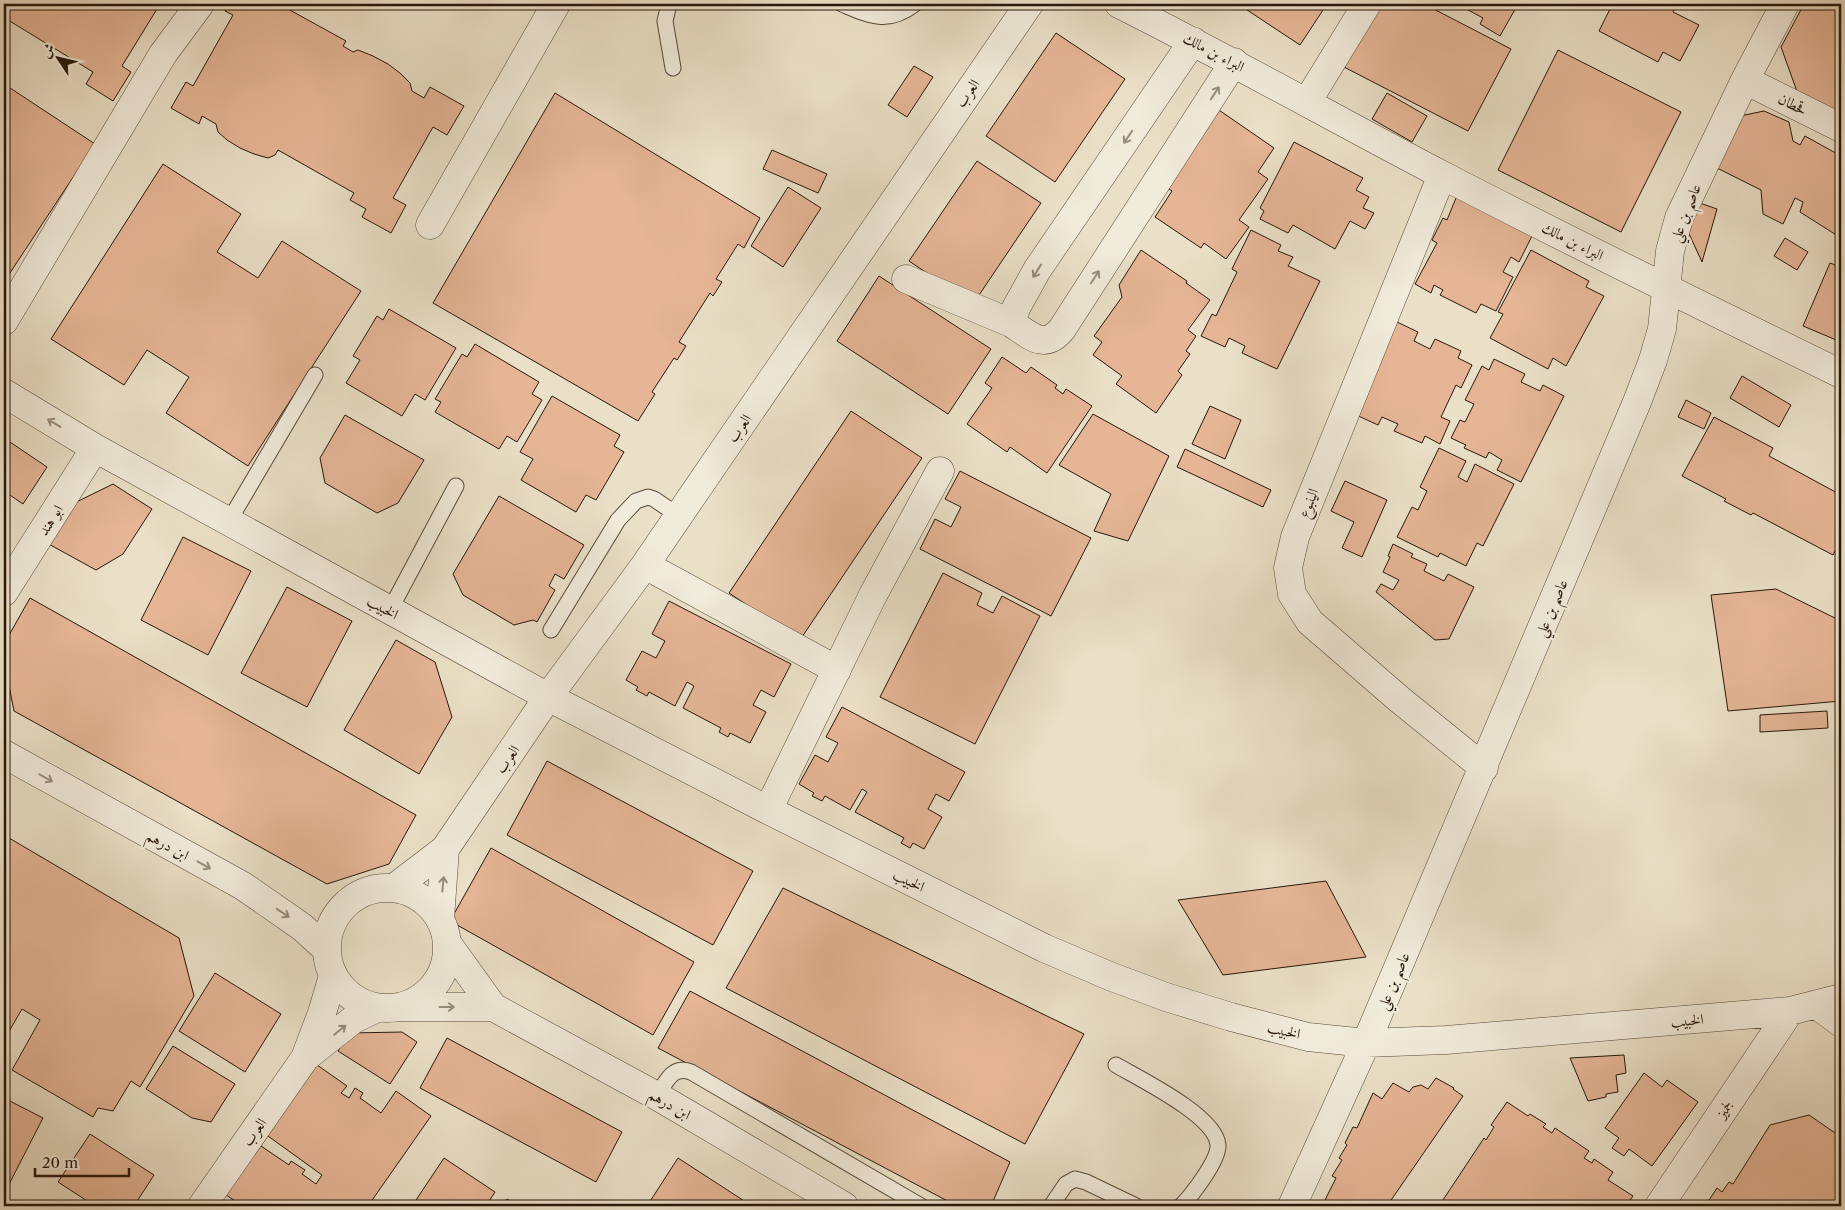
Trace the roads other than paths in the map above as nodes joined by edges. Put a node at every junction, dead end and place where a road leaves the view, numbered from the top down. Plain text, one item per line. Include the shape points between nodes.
1 (200, 4) edge
2 (556, 4) edge
3 (669, 4) edge
4 (842, 4) edge
5 (915, 4) edge
6 (1029, 4) edge
7 (1120, 4) edge
8 (1367, 4) edge
9 (1785, 4) edge
10 (1193, 41) junction
11 (1234, 62) junction
12 (673, 68) dead end
13 (1745, 80) junction
14 (1308, 102) junction
15 (1841, 128) edge
16 (1442, 175) junction
17 (430, 225) dead end
18 (906, 279) dead end
19 (1667, 290) junction
20 (4, 321) edge
21 (1011, 323) junction
22 (1841, 374) edge
23 (315, 375) dead end
24 (4, 393) edge
25 (96, 448) junction
26 (940, 471) dead end
27 (456, 486) dead end
28 (679, 516) junction
29 (229, 521) junction
30 (645, 565) junction
31 (4, 592) edge
32 (390, 610) junction
33 (551, 630) dead end
34 (837, 670) junction
35 (548, 697) junction
36 (4, 754) edge
37 (1484, 768) junction
38 (768, 810) junction
39 (446, 849) junction
40 (394, 888) junction
41 (443, 931) junction
42 (324, 947) junction
43 (333, 976) junction
44 (1829, 1002) edge
45 (389, 1007) junction
46 (492, 1007) junction
47 (1790, 1011) junction
48 (1841, 1023) edge
49 (1366, 1043) junction
50 (305, 1058) junction
51 (1116, 1064) dead end
52 (657, 1096) junction
53 (202, 1206) edge
54 (844, 1206) edge
55 (921, 1206) edge
56 (1051, 1206) edge
57 (1136, 1206) edge
58 (1181, 1206) edge
59 (1292, 1206) edge
60 (1658, 1206) edge

1 - 20 street via 163,54
2 - 17 street
3 - 12 lane via 665,21
4 - 5 lane via 870,16 888,18
6 - 28 street, العرب
7 - 10 street, البراء بن مالك
8 - 14 street
9 - 13 street, عاصم بن علي
10 - 11 street, البراء بن مالك
10 -> 21 street via 1037,270
11 - 14 street, البراء بن مالك
21 -> 11 street via 1041,341 1057,335
13 - 15 street, قحطان
13 - 19 street, عاصم بن علي via 1679,218 1670,251
14 - 16 street, البراء بن مالك
16 - 19 street, البراء بن مالك
16 - 37 street, الينبوع via 1295,537 1288,568 1292,594 1310,622
18 - 21 street
19 - 22 street, البراء بن مالك
19 - 37 street, عاصم بن علي via 1662,329 1637,402
23 - 29 lane
25 -> 24 street, الخبيب
25 - 29 street, الخبيب
25 - 31 street, ابو هند
26 - 34 street via 873,594
27 - 32 lane
28 - 30 street, العرب
28 - 33 lane via 654,500 636,501 618,520
29 - 32 street, الخبيب
30 - 34 street
30 - 35 street, العرب
32 - 35 street, الخبيب
34 - 38 street
35 - 38 street, الخبيب
35 - 39 street, العرب
36 -> 42 street, ابن درهم via 242,886 302,927
37 - 49 street, عاصم بن علي
38 - 49 street, الخبيب via 1044,948 1112,978 1231,1017 1298,1034
39 - 40 street, العرب
41 -> 39 street, العرب
40 - 41 street via 413,893 428,904
40 - 42 street via 370,890 353,899 338,912
41 - 45 street via 446,960 441,976 417,1000
41 - 46 street, ابن درهم
42 - 43 street
43 - 45 street via 344,991 359,1002
43 - 50 street, العرب
44 - 47 street, الخبيب
44 - 48 street
45 -> 46 street, ابن درهم
50 -> 45 street, العرب via 354,1018
46 - 52 street, ابن درهم
47 - 49 street, الخبيب via 1446,1040
47 - 60 street, لجميز
49 - 59 street, عاصم بن علي
50 - 53 street, العرب
51 - 58 lane via 1192,1110 1213,1129 1218,1144 1217,1155
52 - 54 street, ابن درهم
52 - 55 lane via 670,1076 684,1069
56 - 57 lane via 1066,1184 1075,1179

